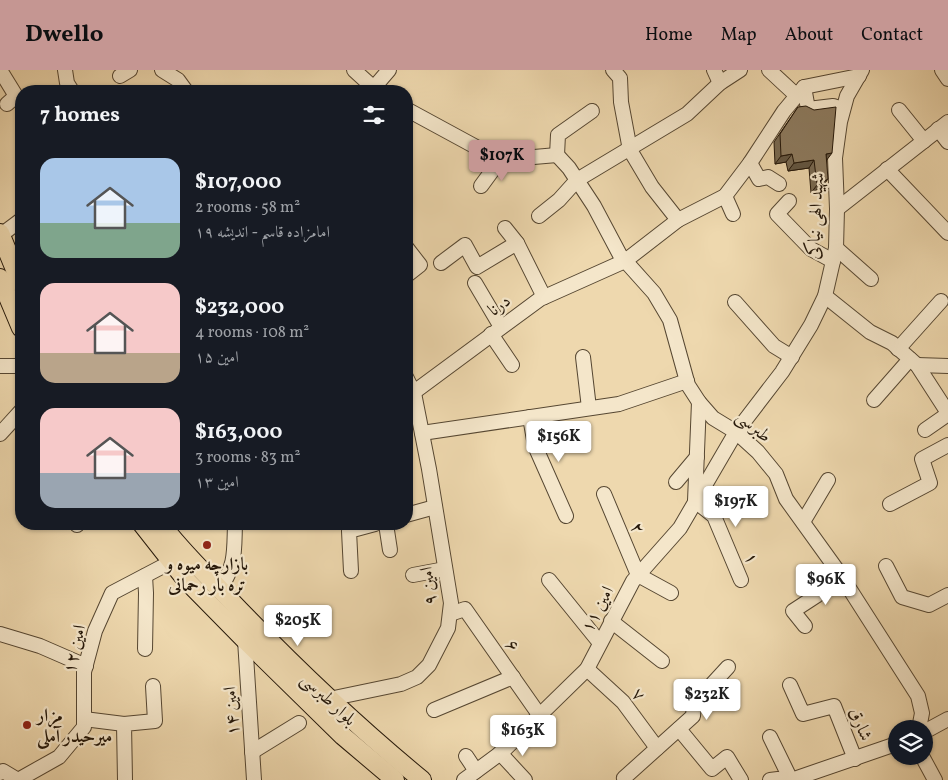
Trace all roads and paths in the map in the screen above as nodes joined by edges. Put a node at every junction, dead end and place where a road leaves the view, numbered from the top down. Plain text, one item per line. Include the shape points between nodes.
1 (0, 70) edge
2 (64, 70) edge
3 (162, 70) edge
4 (354, 70) edge
5 (389, 70) edge
6 (613, 70) edge
7 (714, 70) edge
8 (740, 70) edge
9 (769, 70) edge
10 (942, 70) edge
11 (861, 73) edge
12 (948, 79) edge
13 (720, 83) junction
14 (68, 85) edge
15 (182, 85) edge
16 (369, 85) edge
17 (378, 85) edge
18 (801, 91) junction
19 (15, 94) edge
20 (15, 97) edge
21 (7, 104) dead end
22 (844, 109) junction
23 (899, 110) dead end
24 (592, 111) dead end
25 (413, 113) edge
26 (943, 126) edge
27 (924, 141) junction
28 (948, 142) edge
29 (630, 150) junction
30 (557, 155) junction
31 (500, 160) junction
32 (750, 164) junction
33 (888, 170) junction
34 (577, 180) junction
35 (779, 184) dead end
36 (481, 186) dead end
37 (726, 196) junction
38 (790, 201) dead end
39 (837, 209) junction
40 (733, 214) dead end
41 (539, 216) dead end
42 (678, 220) junction
43 (15, 224) edge
44 (505, 228) dead end
45 (948, 233) edge
46 (0, 234) edge
47 (516, 243) junction
48 (834, 254) junction
49 (413, 256) edge
50 (625, 261) junction
51 (441, 263) dead end
52 (15, 270) edge
53 (413, 270) edge
54 (0, 278) edge
55 (871, 279) dead end
56 (475, 283) dead end
57 (825, 296) junction
58 (544, 297) junction
59 (941, 301) dead end
60 (735, 302) dead end
61 (15, 314) edge
62 (496, 331) junction
63 (898, 349) junction
64 (583, 357) dead end
65 (792, 357) junction
66 (914, 362) junction
67 (512, 365) dead end
68 (948, 366) edge
69 (15, 367) edge
70 (1, 368) edge
71 (687, 381) junction
72 (413, 393) edge
73 (874, 400) dead end
74 (699, 402) junction
75 (413, 404) edge
76 (589, 408) junction
77 (948, 414) edge
78 (530, 416) junction
79 (15, 418) edge
80 (925, 430) dead end
81 (736, 432) junction
82 (422, 433) junction
83 (0, 434) edge
84 (948, 445) edge
85 (697, 457) junction
86 (828, 480) dead end
87 (676, 482) dead end
88 (604, 494) dead end
89 (695, 501) junction
90 (890, 504) dead end
91 (435, 507) junction
92 (413, 513) edge
93 (566, 516) dead end
94 (803, 522) junction
95 (147, 530) edge
96 (166, 530) edge
97 (236, 530) edge
98 (353, 530) edge
99 (387, 530) edge
100 (390, 550) dead end
101 (171, 562) junction
102 (886, 566) dead end
103 (445, 569) junction
104 (351, 571) dead end
105 (840, 574) junction
106 (413, 575) dead end
107 (638, 575) junction
108 (145, 576) junction
109 (549, 580) dead end
110 (741, 580) dead end
111 (220, 589) junction
112 (671, 593) dead end
113 (948, 595) edge
114 (450, 614) junction
115 (611, 621) junction
116 (805, 626) dead end
117 (0, 634) edge
118 (245, 640) junction
119 (600, 643) junction
120 (145, 649) dead end
121 (662, 661) dead end
122 (86, 666) junction
123 (728, 667) dead end
124 (587, 669) junction
125 (513, 677) junction
126 (790, 685) dead end
127 (153, 686) dead end
128 (329, 699) junction
129 (434, 710) dead end
130 (540, 716) junction
131 (84, 719) junction
132 (948, 719) edge
133 (921, 720) edge
134 (299, 723) dead end
135 (124, 724) junction
136 (933, 727) edge
137 (679, 729) junction
138 (770, 737) dead end
139 (888, 747) edge
140 (657, 748) junction
141 (252, 752) junction
142 (500, 753) junction
143 (466, 756) dead end
144 (855, 759) junction
145 (927, 765) edge
146 (476, 771) junction
147 (0, 773) edge
148 (815, 776) edge
149 (18, 780) edge
150 (125, 780) edge
151 (254, 780) edge
152 (395, 780) edge
153 (422, 780) edge
154 (464, 780) edge
155 (525, 780) edge
156 (625, 780) edge
157 (741, 780) edge
158 (770, 780) edge
159 (791, 780) edge
160 (935, 780) edge

1 - 19 street
2 - 14 street
3 - 15 street
4 - 16 street
5 - 17 street
6 - 29 street via 620,78
7 - 13 street
8 - 13 street
9 - 18 street
10 - 12 street
11 - 18 street
11 - 22 street, شهید الهی نیاکی via 847,96
13 - 29 street via 688,114
18 - 22 street via 808,109 833,106
18 - 32 street
20 - 21 street
22 - 39 street, شهید الهی نیاکی via 836,158
23 - 27 street
24 - 30 street via 558,135
25 - 31 street
26 - 27 street
26 - 28 street
27 - 33 street
29 - 34 street
29 - 42 street via 652,187
30 - 31 street
30 - 34 street, طبرسی
31 - 36 street
32 - 35 street via 759,179 768,177
32 - 37 street
33 - 39 street
33 - 45 street
34 - 41 street
34 - 50 street, طبرسی
37 - 40 street
37 - 42 street, درنا
38 - 48 street via 777,214 811,249
39 - 48 street, شهید الهی نیاکی
42 - 50 street, درنا
43 - 46 street
44 - 47 street
46 - 52 main road
47 - 51 street via 477,267 465,246
47 - 58 street
48 - 55 street
48 - 57 street, شهید الهی نیاکی
49 - 53 street via 420,265
50 - 58 street, درنا
50 - 71 street, طبرسی via 654,293 670,320
54 - 61 main road
56 - 62 street
57 - 63 street via 870,332
57 - 65 street, شهید الهی نیاکی
58 - 62 street, درنا
59 - 63 street
60 - 65 street via 774,346
62 - 67 street
62 - 72 street, درنا
63 - 66 street
64 - 76 street
65 - 81 street, شهید الهی نیاکی
66 - 68 street
66 - 73 street
66 - 77 street
69 - 70 street
71 - 74 street, طبرسی
71 - 76 street via 619,404
74 - 81 street, طبرسی via 713,418
74 - 85 street
75 - 82 street, امین ۹
76 - 78 street
77 - 80 street
78 - 82 street
78 - 93 street via 535,446
79 - 83 street
81 - 89 street, امین ۱۱
81 - 94 street, طبرسی via 776,474 786,499
82 - 91 street, امین ۹
84 - 90 street via 922,459 930,483
85 - 87 street
85 - 89 street
86 - 94 street
88 - 107 street, ۲
89 - 107 street, امین ۱۱ via 680,528
89 - 110 street, ۱ via 714,516
91 - 92 street
91 - 103 street, امین ۹
94 - 105 street, طبرسی
95 - 101 main road, بلوار طبرسی
96 - 111 main road, بلوار طبرسی
97 - 111 street via 230,574
98 - 104 street via 349,531
99 - 100 street
101 - 108 street, امین ۱۲
101 - 118 main road, بلوار طبرسی
102 - 113 street via 902,597 929,606
103 - 106 street
103 - 114 street, امین ۹
105 - 116 street via 793,611
105 - 133 street, طبرسی via 918,696
107 - 112 street
107 - 115 street, امین ۱۱
108 - 120 street
108 - 122 street, امین ۱۲ via 112,593 95,632
109 - 119 street
111 - 128 main road, بلوار طبرسی
114 - 125 street, ۶ via 465,609
114 - 128 street, امین ۹ via 440,647 417,677 401,684
115 - 119 street, امین ۱۱
115 - 121 street
117 - 122 street via 40,646
118 - 141 street, امین ۱۴
118 - 152 main road, بلوار طبرسی via 343,736
119 - 124 street, امین ۱۱
122 - 131 street, امین ۱۲
123 - 137 street via 694,704 693,716
124 - 130 street, امین ۱۱
124 - 140 street, ۷ via 623,702
125 - 129 street
125 - 130 street, ۶
126 - 144 street, شارق via 803,714 834,706
127 - 135 street via 155,721
128 - 153 main road, بلوار طبرسی
130 - 142 street, امین ۱۱
131 - 135 street
131 - 149 street, امین ۱۲ via 84,727 58,757
132 - 136 street
134 - 141 street
135 - 150 street
137 - 140 street
137 - 157 street via 712,769 727,757
138 - 148 street via 791,780
139 - 144 street
140 - 156 street
141 - 151 street, امین ۱۴
142 - 146 street, امین ۱۱
142 - 155 street
143 - 146 street
144 - 148 street
145 - 160 street
146 - 154 street, امین ۱۱
147 - 149 street, امین ۱۲ via 3,771
158 - 159 street

